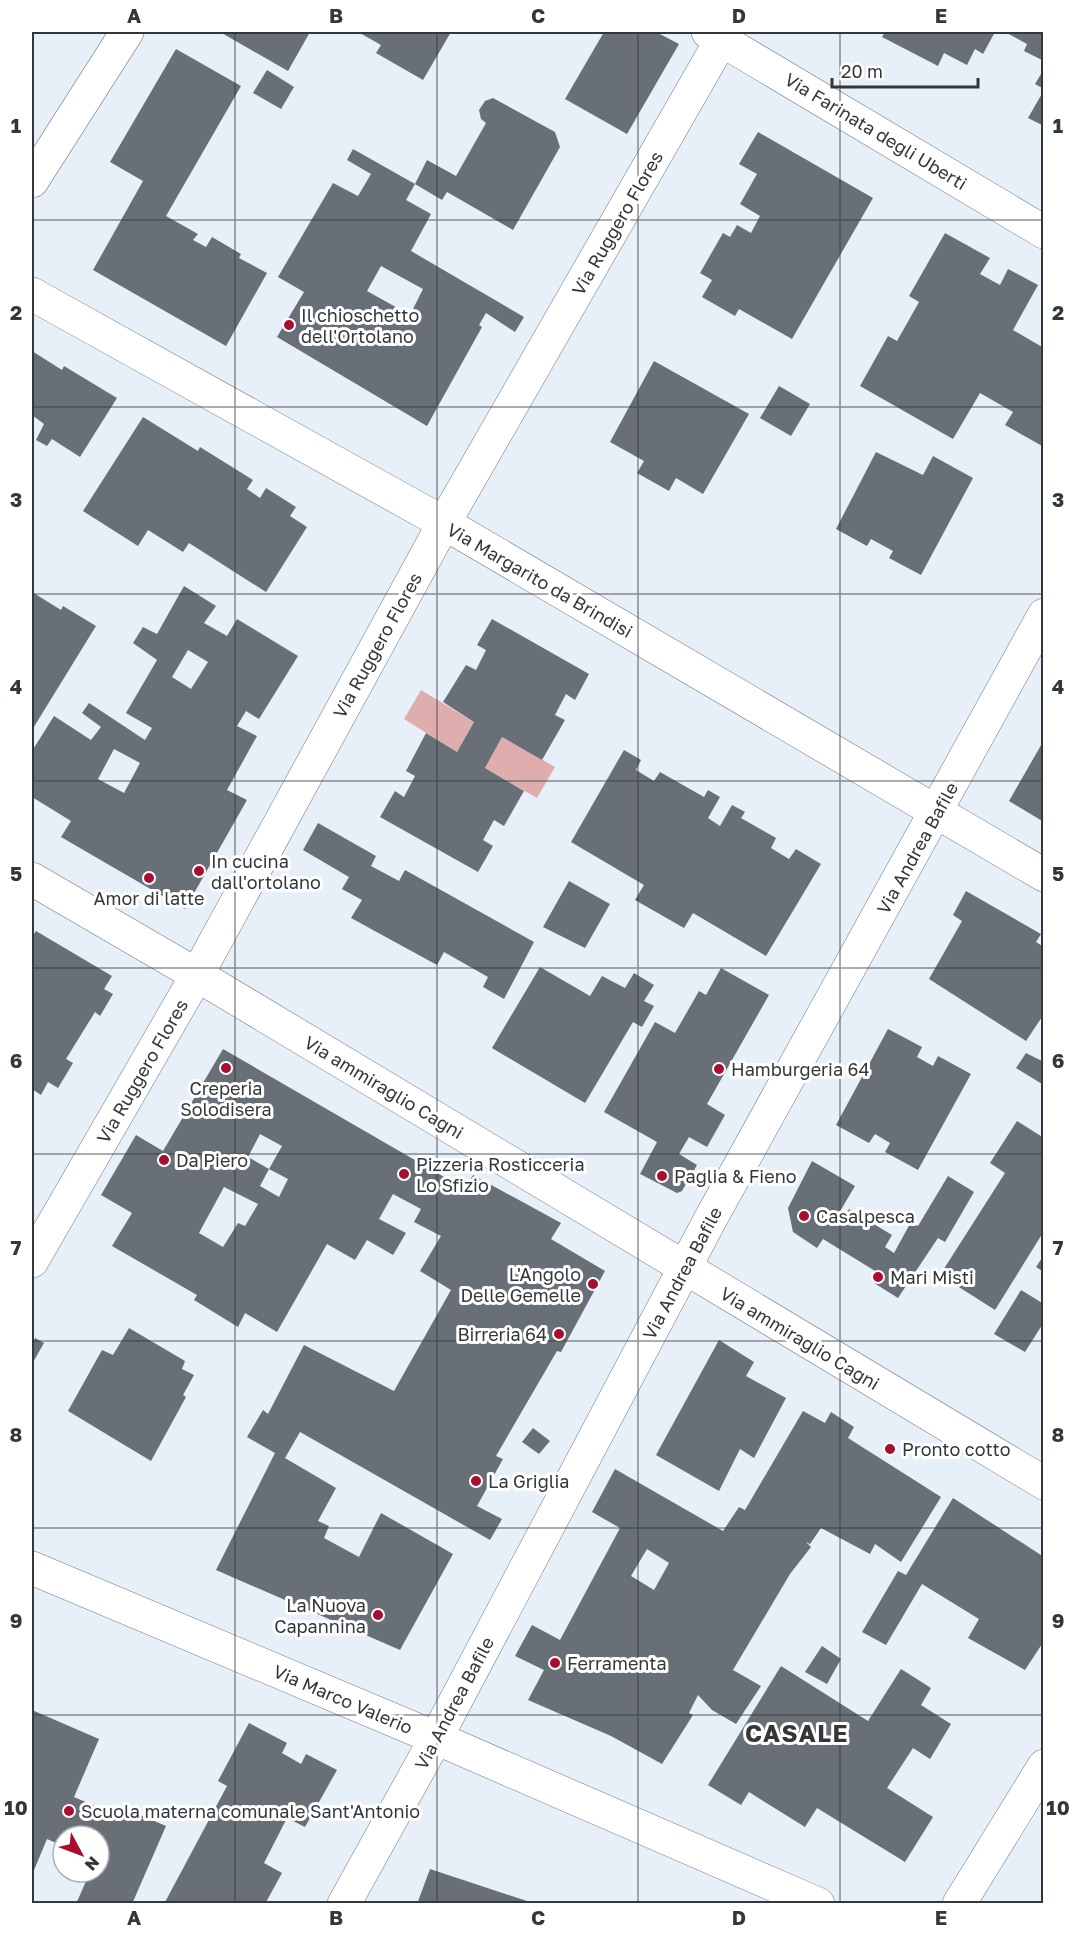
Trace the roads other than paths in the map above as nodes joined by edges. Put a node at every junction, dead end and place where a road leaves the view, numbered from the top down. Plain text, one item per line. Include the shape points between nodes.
1 (127, 32) edge
2 (719, 34) edge
3 (32, 181) edge
4 (1044, 232) edge
5 (32, 294) edge
6 (444, 523) junction
7 (1044, 615) edge
8 (938, 811) junction
9 (1044, 875) edge
10 (32, 879) edge
11 (197, 975) junction
12 (32, 1261) edge
13 (684, 1269) junction
14 (1044, 1483) edge
15 (32, 1568) edge
16 (436, 1738) junction
17 (1044, 1766) edge
18 (344, 1904) edge
19 (818, 1904) edge
20 (959, 1904) edge

1 - 3 street
2 - 4 street, Via Farinata degli Uberti
2 - 6 street, Via Ruggero Flores
5 - 6 street, Via Margarito da Brindisi
6 - 8 street, Via Margarito da Brindisi
6 - 11 street, Via Ruggero Flores
7 - 8 street, Via Andrea Bafile
8 - 9 street, Via Margarito da Brindisi
8 - 13 street, Via Andrea Bafile
10 - 11 street, Via ammiraglio Cagni
11 - 12 street, Via Ruggero Flores
11 - 13 street, Via ammiraglio Cagni
13 - 14 street, Via ammiraglio Cagni
13 - 16 street, Via Andrea Bafile
15 - 16 street, Via Marco Valerio
16 - 18 street, Via Andrea Bafile
16 - 19 street, Via Marco Valerio
17 - 20 street

